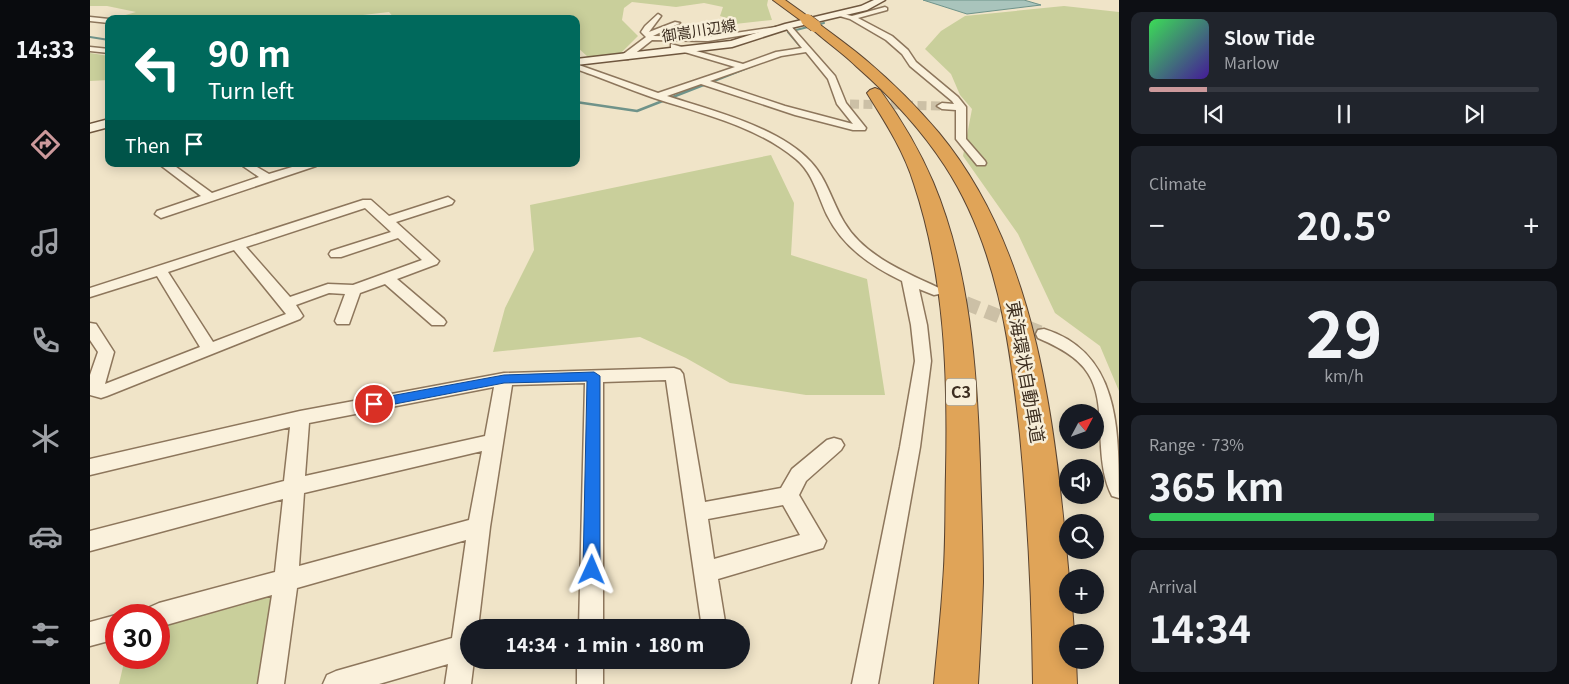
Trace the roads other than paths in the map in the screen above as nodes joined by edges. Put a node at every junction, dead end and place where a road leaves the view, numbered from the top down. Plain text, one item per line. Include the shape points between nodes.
1 (778, 0) edge
2 (883, 4) edge
3 (839, 15) junction
4 (658, 16) dead end
5 (852, 18) junction
6 (90, 19) edge
7 (105, 21) edge
8 (677, 23) dead end
9 (788, 26) junction
10 (816, 27) junction
11 (649, 37) junction
12 (90, 49) edge
13 (809, 49) junction
14 (691, 50) junction
15 (105, 51) edge
16 (625, 57) junction
17 (580, 62) edge
18 (742, 66) junction
19 (580, 67) edge
20 (701, 81) junction
21 (658, 96) junction
22 (942, 106) tunnel mouth
23 (961, 107) junction
24 (105, 124) edge
25 (90, 128) edge
26 (981, 163) dead end
27 (169, 167) edge
28 (250, 167) edge
29 (303, 167) edge
30 (268, 178) junction
31 (210, 197) junction
32 (448, 201) dead end
33 (161, 214) dead end
34 (387, 221) junction
35 (400, 233) junction
36 (237, 245) junction
37 (336, 254) dead end
38 (160, 270) junction
39 (387, 278) junction
40 (909, 279) junction
41 (354, 290) junction
42 (934, 290) tunnel mouth
43 (90, 293) edge
44 (287, 303) junction
45 (343, 322) dead end
46 (438, 322) dead end
47 (90, 328) edge
48 (1044, 334) tunnel mouth
49 (210, 348) junction
50 (594, 376) junction
51 (504, 379) junction
52 (300, 418) junction
53 (495, 440) junction
54 (834, 445) dead end
55 (1116, 464) edge
56 (90, 467) edge
57 (294, 486) junction
58 (1119, 490) edge
59 (788, 495) junction
60 (696, 512) junction
61 (479, 527) junction
62 (90, 540) edge
63 (705, 572) junction
64 (286, 580) junction
65 (170, 612) edge
66 (469, 619) edge
67 (591, 619) edge
68 (713, 619) edge
69 (105, 630) edge
70 (90, 634) edge
71 (460, 650) edge
72 (461, 669) edge
73 (590, 669) edge
74 (271, 684) edge
75 (336, 684) edge
76 (458, 684) edge
77 (590, 684) edge
78 (865, 684) edge
79 (956, 684) edge
80 (1055, 684) edge

1 - 10 highway, 東海環状自動車道 / C3
2 - 3 main road, 御嵩川辺線
2 - 5 street
3 - 5 street
3 - 9 main road, 御嵩川辺線
4 - 11 street via 646,26 645,32
5 - 23 street via 889,38
6 - 7 street
8 - 11 street
9 - 11 street via 708,39
9 - 13 street
9 - 14 main road, 御嵩川辺線 via 732,44
10 - 79 highway, 東海環状自動車道 / C3 via 856,69 900,131 923,186 945,256 959,359 964,445 963,582
10 - 80 highway, 東海環状自動車道 / C3 via 868,68 927,130 965,182 999,255 1014,299 1023,341 1041,472
11 - 14 street
11 - 16 street
12 - 15 street
13 - 18 street via 779,54
13 - 20 street via 832,78 861,128 811,117
14 - 16 main road, 御嵩川辺線
14 - 18 street
16 - 17 main road, 御嵩川辺線
18 - 20 street
19 - 21 street
20 - 21 street
21 - 40 street via 738,121 776,140 801,158 813,170 849,240 870,258
22 - 23 street
23 - 26 street via 961,139
24 - 25 main road
27 - 31 street
28 - 30 street
29 - 30 street
30 - 31 street
31 - 33 street
32 - 34 street
34 - 35 street
34 - 36 street via 367,203
35 - 37 street
35 - 39 street via 432,261
36 - 38 street
36 - 44 street
38 - 43 street
38 - 49 street
39 - 41 street
39 - 46 street
40 - 42 street
40 - 78 street via 923,361
41 - 44 street via 328,288
41 - 45 street
44 - 49 street via 295,316
47 - 49 street via 106,352 94,390 102,392
48 - 55 street via 1086,357 1100,376
50 - 51 street
50 - 60 street via 674,374
50 - 67 street
51 - 52 street
51 - 53 street
52 - 56 street
52 - 57 street
53 - 57 street
53 - 61 street
54 - 59 street via 799,475
55 - 58 street
57 - 62 street
57 - 64 street
59 - 60 street
59 - 63 street via 815,541
60 - 63 street
61 - 64 street
61 - 66 street
63 - 68 street
64 - 65 street
64 - 74 street
69 - 70 street
71 - 75 street
72 - 76 street
73 - 77 street

